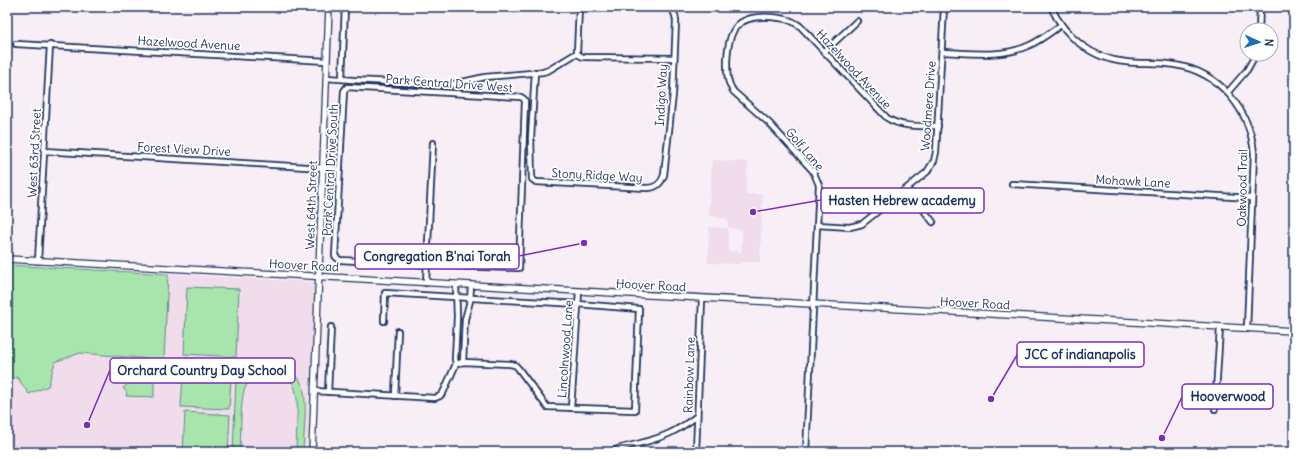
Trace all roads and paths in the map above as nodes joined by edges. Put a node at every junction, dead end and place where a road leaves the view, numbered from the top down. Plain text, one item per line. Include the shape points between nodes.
1 (329, 7) edge
2 (345, 7) edge
3 (502, 7) edge
4 (516, 7) edge
5 (579, 7) edge
6 (671, 7) edge
7 (944, 7) edge
8 (1051, 7) edge
9 (1260, 7) edge
10 (783, 18) joint
11 (857, 21) dead end
12 (1260, 22) edge
13 (1061, 25) junction
14 (16, 44) dead end
15 (50, 45) junction
16 (824, 52) junction
17 (942, 52) junction
18 (577, 53) junction
19 (673, 58) junction
20 (327, 61) junction
21 (1252, 62) edge
22 (535, 72) junction
23 (327, 78) junction
24 (342, 78) junction
25 (346, 88) joint
26 (1228, 92) junction
27 (938, 126) junction
28 (433, 143) dead end
29 (44, 151) junction
30 (323, 168) junction
31 (340, 169) junction
32 (660, 183) joint
33 (1012, 184) dead end
34 (907, 189) junction
35 (1252, 198) junction
36 (934, 222) dead end
37 (817, 225) junction
38 (7, 259) edge
39 (38, 261) junction
40 (427, 265) junction
41 (319, 277) junction
42 (426, 284) junction
43 (456, 285) junction
44 (471, 286) junction
45 (579, 292) junction
46 (456, 296) junction
47 (470, 298) junction
48 (702, 299) junction
49 (578, 304) junction
50 (813, 305) junction
51 (384, 321) dead end
52 (332, 327) dead end
53 (1220, 328) junction
54 (1247, 330) junction
55 (1294, 331) edge
56 (398, 332) dead end
57 (463, 362) junction
58 (456, 364) junction
59 (314, 391) junction
60 (328, 392) junction
61 (395, 396) junction
62 (571, 408) junction
63 (1216, 409) dead end
64 (697, 416) junction
65 (312, 452) edge
66 (611, 452) edge
67 (696, 452) edge
68 (806, 452) edge

1 - 20 street, West 64th Street
2 - 24 street
3 - 4 street
5 - 18 street
6 - 19 street, Indigo Way via 676,21
7 - 17 street, Woodmere Drive
8 - 13 street, Oakwood Trail
9 - 12 street
10 - 16 street, Hazelwood Avenue via 800,26
10 - 37 street, Golf Lane via 757,17 747,19 738,25 729,40 727,76 734,92 766,120 816,175 820,191
11 - 16 street
13 - 17 street via 1036,42 1010,52
13 - 26 street, Oakwood Trail via 1080,44 1099,56 1121,62 1185,67 1217,82
14 - 15 street, Hazelwood Avenue
15 - 20 street, Hazelwood Avenue
15 - 29 street, West 63rd Street
16 - 27 street, Hazelwood Avenue via 889,120 903,125
17 - 27 street, Woodmere Drive
18 - 19 street via 582,57
18 - 22 street via 549,70
19 - 32 street, Indigo Way via 673,94 664,175
20 - 23 street, West 64th Street
21 - 26 street
22 - 24 street via 485,77 448,85
22 - 32 street, Stony Ridge Way via 531,138 532,180 647,188 653,188
23 - 24 street
23 - 30 street, West 64th Street
25 - 31 street, Park Central Drive South
25 - 40 street, Park Central Drive West via 521,97 525,101 519,268
26 - 35 street, Oakwood Trail via 1243,112 1252,138
27 - 34 street, Woodmere Drive via 936,154 932,166
28 - 40 street
29 - 30 street, Forest View Drive
29 - 39 street, West 63rd Street
30 - 31 street, Forest View Drive
30 - 41 street, West 64th Street
31 - 40 street, Park Central Drive South via 337,258
33 - 35 street, Mohawk Lane
34 - 36 street
34 - 37 street, Woodmere Drive via 859,225
35 - 54 street, Oakwood Trail
37 - 50 street, Golf Lane
38 - 39 street, Hoover Road
39 - 41 street, Hoover Road
40 - 42 street
41 - 42 street, Hoover Road
41 - 59 street, West 64th Street
42 - 43 street, Hoover Road
43 - 44 street, Hoover Road
43 - 46 street
44 - 45 street, Hoover Road
44 - 47 street
45 - 48 street, Hoover Road
45 - 49 street, Lincolnwood Lane
46 - 47 street, Hoover Road
46 - 51 street, Hoover Road via 385,293
46 - 58 street
47 - 49 street, Hoover Road
47 - 57 street via 465,319
48 - 50 street, Hoover Road
48 - 64 street, Rainbow Lane
49 - 62 street, Lincolnwood Lane
49 - 62 street, Hoover Road via 639,309 634,410
50 - 53 street, Hoover Road
50 - 68 street, Golf Lane
52 - 60 street
53 - 54 street, Hoover Road
53 - 63 street
54 - 55 street, Hoover Road
56 - 61 street
57 - 58 street
57 - 62 street via 515,365 547,407
58 - 61 street via 440,396
59 - 60 street
59 - 65 street, West 64th Street
60 - 61 street
64 - 66 street via 680,429 661,438
64 - 67 street, Rainbow Lane

